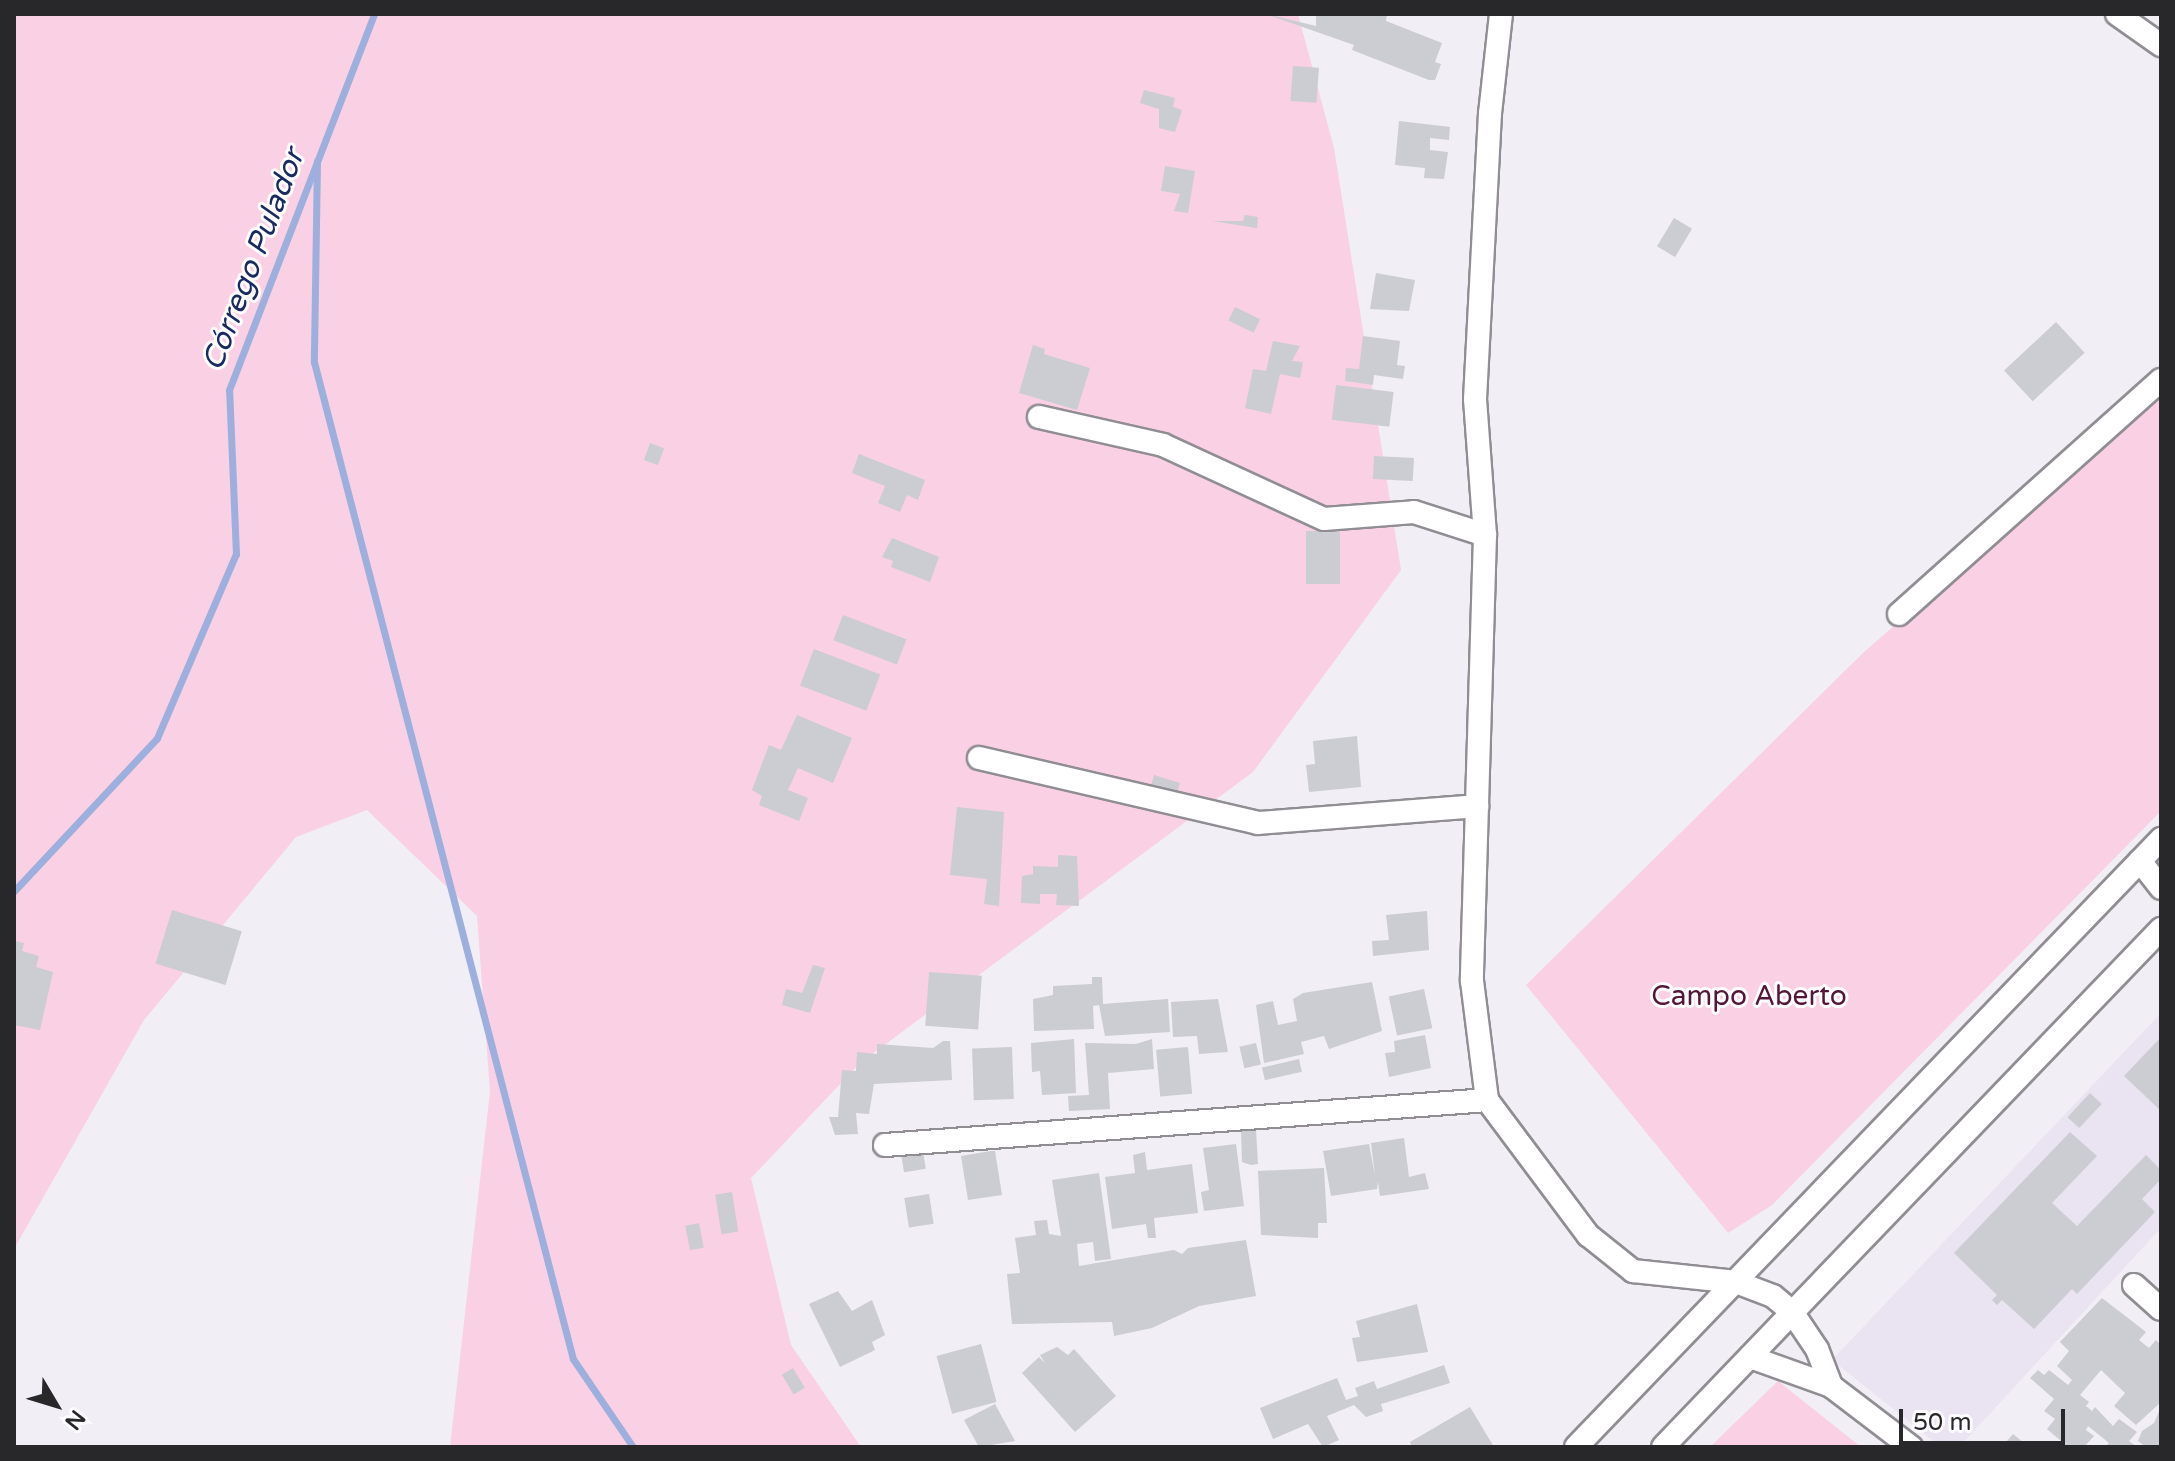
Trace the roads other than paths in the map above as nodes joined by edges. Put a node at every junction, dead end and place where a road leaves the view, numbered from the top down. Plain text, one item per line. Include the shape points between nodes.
1 (1501, 14) edge
2 (2117, 14) edge
3 (2161, 45) edge
4 (2161, 380) edge
5 (1039, 417) dead end
6 (1485, 535) junction
7 (1899, 614) dead end
8 (979, 758) dead end
9 (1477, 806) junction
10 (2161, 839) edge
11 (2140, 861) junction
12 (2161, 888) edge
13 (2161, 929) edge
14 (1487, 1100) junction
15 (885, 1145) dead end
16 (1736, 1282) junction
17 (2134, 1285) dead end
18 (2161, 1309) edge
19 (1792, 1312) junction
20 (1750, 1357) junction
21 (1831, 1386) junction
22 (1576, 1447) edge
23 (1663, 1447) edge
24 (1911, 1447) edge

1 - 6 street via 1490,113 1475,399
2 - 3 street
4 - 7 street
5 - 6 street via 1163,445 1324,519 1414,512
6 - 9 street
8 - 9 street via 1258,823
9 - 14 street via 1472,981
10 - 11 street
11 - 12 street
11 - 16 street
13 - 19 street
14 - 15 street
14 - 16 street via 1588,1235 1633,1271
16 - 19 street via 1773,1296
16 - 22 street
17 - 18 street
19 - 20 street
19 - 21 street via 1817,1349
20 - 21 street
20 - 23 street
21 - 24 street

